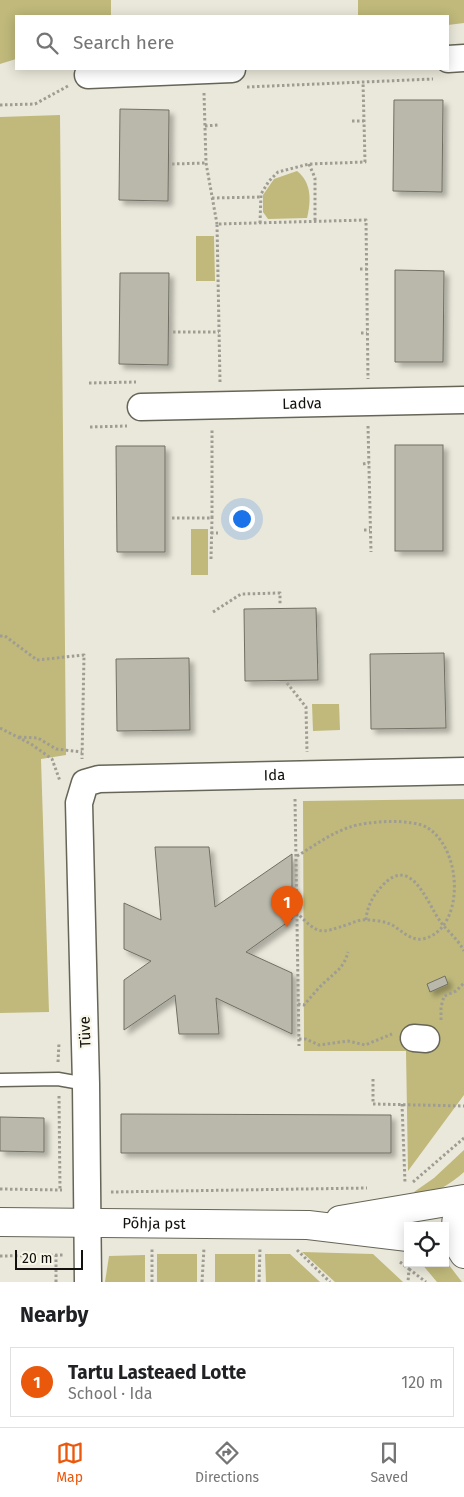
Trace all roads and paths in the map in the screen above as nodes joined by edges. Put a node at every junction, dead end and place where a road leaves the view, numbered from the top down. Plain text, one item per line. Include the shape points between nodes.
1 (464, 58) edge
2 (449, 66) edge
3 (436, 70) edge
4 (88, 75) joint
5 (237, 78) edge
6 (363, 82) junction
7 (204, 89) dead end
8 (0, 105) edge
9 (352, 121) dead end
10 (364, 121) junction
11 (218, 125) dead end
12 (205, 126) junction
13 (206, 163) junction
14 (172, 164) dead end
15 (309, 164) junction
16 (261, 197) junction
17 (212, 198) junction
18 (315, 222) junction
19 (260, 223) junction
20 (217, 224) junction
21 (360, 269) dead end
22 (367, 269) junction
23 (172, 332) dead end
24 (219, 332) junction
25 (367, 333) junction
26 (361, 334) dead end
27 (368, 380) dead end
28 (220, 382) dead end
29 (464, 400) edge
30 (141, 407) dead end
31 (368, 423) dead end
32 (212, 425) dead end
33 (369, 463) junction
34 (363, 464) dead end
35 (212, 468) junction
36 (217, 468) dead end
37 (172, 518) dead end
38 (212, 518) junction
39 (364, 530) dead end
40 (370, 530) junction
41 (211, 533) junction
42 (218, 533) dead end
43 (371, 552) dead end
44 (211, 559) dead end
45 (280, 604) dead end
46 (213, 612) dead end
47 (0, 636) edge
48 (287, 684) dead end
49 (0, 728) edge
50 (16, 736) junction
51 (82, 752) junction
52 (316, 752) dead end
53 (80, 770) junction
54 (464, 771) edge
55 (295, 797) dead end
56 (297, 856) junction
57 (459, 878) dead end
58 (297, 913) junction
59 (366, 920) junction
60 (450, 924) dead end
61 (445, 928) junction
62 (464, 950) edge
63 (348, 952) dead end
64 (464, 983) edge
65 (298, 1004) junction
66 (299, 1039) junction
67 (58, 1040) dead end
68 (299, 1046) dead end
69 (373, 1078) dead end
70 (58, 1079) junction
71 (0, 1080) edge
72 (86, 1084) junction
73 (402, 1104) junction
74 (464, 1106) edge
75 (464, 1138) edge
76 (368, 1188) dead end
77 (0, 1189) edge
78 (60, 1190) junction
79 (87, 1192) junction
80 (464, 1201) edge
81 (1, 1222) edge
82 (88, 1223) junction
83 (300, 1235) junction
84 (404, 1237) edge
85 (152, 1245) dead end
86 (260, 1245) dead end
87 (204, 1246) dead end
88 (457, 1250) edge
89 (0, 1256) edge
90 (409, 1269) dead end
91 (56, 1282) edge
92 (88, 1282) edge
93 (152, 1282) edge
94 (202, 1282) edge
95 (259, 1282) edge
96 (330, 1282) edge
97 (408, 1282) edge

1 - 2 street
3 - 6 path
4 - 5 street
4 - 8 path via 35,104
5 - 6 path
6 - 10 path
7 - 12 path
9 - 10 path
10 - 15 path via 365,162
11 - 12 path
12 - 13 path
13 - 14 path
13 - 17 path
15 - 16 path via 278,172 269,180
15 - 18 path via 315,178
16 - 17 path
16 - 19 path
17 - 20 path
18 - 19 path
18 - 22 path via 366,220
19 - 20 path
20 - 24 path
21 - 22 path
22 - 25 path
23 - 24 path
24 - 28 path
25 - 26 path
25 - 27 path
29 - 30 street, Ladva
31 - 33 path
32 - 35 path
33 - 34 path
33 - 40 path
35 - 36 path
35 - 38 path
37 - 38 path
38 - 41 path
39 - 40 path
40 - 43 path
41 - 42 path
41 - 44 path
45 - 46 path via 280,593 241,594
47 - 51 path via 5,636 37,660 84,655
48 - 52 path via 306,707 307,752
49 - 50 path
50 - 51 path via 38,738 56,748
50 - 53 path via 52,759 60,783
51 - 53 path
53 - 54 street, Ida via 99,779
53 - 72 street, Tüve via 78,803
55 - 56 path
56 - 57 path via 348,827 386,821 410,824 426,827 445,845
56 - 58 path
58 - 59 path via 319,932
58 - 65 path
59 - 61 path via 390,924 414,939 424,939
59 - 61 path via 370,903 383,884 394,877 406,876 416,882
60 - 61 path
61 - 62 path
63 - 65 path via 340,970 325,981 304,1005
64 - 66 path via 444,996 439,1034 433,1038 390,1034 365,1045 348,1041 319,1045
65 - 66 path
66 - 68 path
67 - 70 path
69 - 73 path via 372,1104
70 - 71 lane
70 - 72 lane
70 - 78 path
72 - 79 street, Tüve
73 - 74 path
73 - 75 path via 406,1188
76 - 79 path
77 - 78 path
78 - 79 path
79 - 82 street, Tüve
80 - 83 street, Põhja pst
80 - 88 street via 457,1215
81 - 82 street, Põhja pst
82 - 83 street, Põhja pst
82 - 92 street, Tüve
83 - 84 street, Põhja pst
83 - 96 path
85 - 93 path
86 - 95 path
87 - 94 path
89 - 91 path via 56,1255
90 - 97 path

